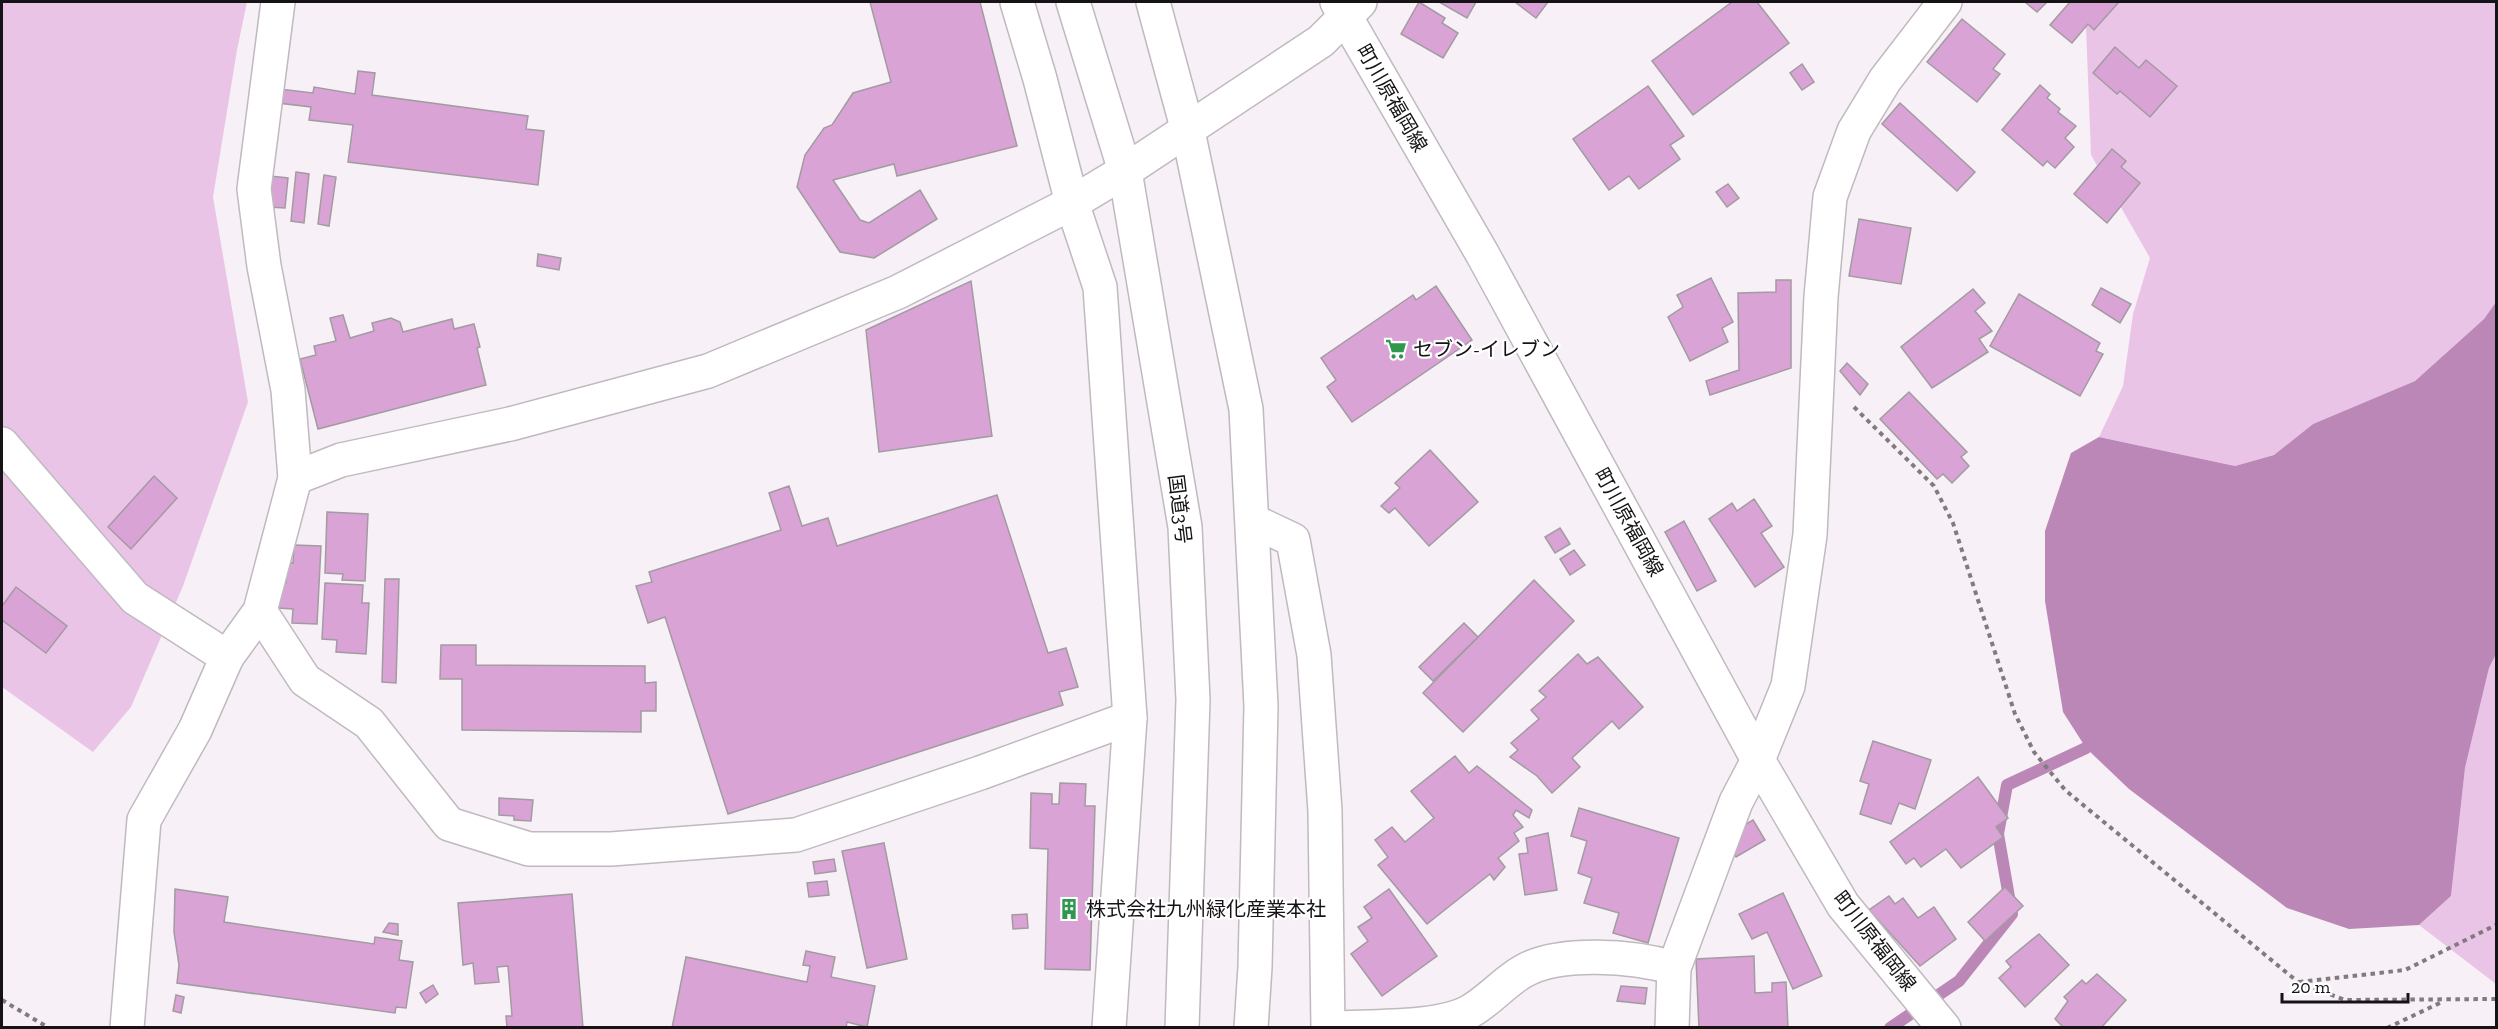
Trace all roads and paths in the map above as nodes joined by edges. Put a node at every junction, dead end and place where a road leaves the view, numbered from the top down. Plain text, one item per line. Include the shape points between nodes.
1 (278, 2) edge
2 (1017, 2) edge
3 (1073, 2) edge
4 (1154, 2) edge
5 (1945, 2) edge
6 (1347, 7) edge
7 (1188, 131) junction
8 (1125, 171) junction
9 (1072, 203) junction
10 (1816, 386) junction
11 (2, 444) edge
12 (295, 478) junction
13 (1253, 521) junction
14 (260, 611) junction
15 (227, 657) junction
16 (1130, 718) junction
17 (1758, 760) junction
18 (2496, 925) edge
19 (1674, 968) junction
20 (2298, 982) junction
21 (2496, 999) edge
22 (2, 1000) edge
23 (2446, 1000) junction
24 (49, 1028) edge
25 (127, 1028) edge
26 (1109, 1028) edge
27 (1182, 1028) edge
28 (1251, 1028) edge
29 (1330, 1028) edge
30 (1672, 1028) edge
31 (1944, 1028) edge
32 (2387, 1028) edge

1 - 12 main road via 254,189 288,390
2 - 9 main road
3 - 8 main road, 国道3号
4 - 7 main road
5 - 10 main road via 1885,80 1854,131 1830,197
6 - 7 main road via 1321,41
6 - 17 main road, 町川原福岡線
7 - 8 main road
7 - 13 main road via 1246,409
8 - 9 main road
8 - 27 main road, 国道3号 via 1185,526 1193,700
9 - 12 main road via 898,292 708,372 510,424 341,460
9 - 16 main road via 1100,287
10 - 17 main road via 1810,535 1788,686
10 - 20 path via 1859,410 1934,486 1953,523 2015,714 2034,752 2065,790
11 - 15 main road via 135,598
12 - 14 main road
13 - 28 main road via 1261,706
13 - 29 main road via 1293,540 1314,654 1325,811
14 - 15 main road
14 - 16 main road via 305,680 369,723 449,824 530,849 611,849 796,835
15 - 25 main road via 195,730 144,820
16 - 26 main road
17 - 19 main road via 1736,802
17 - 31 main road, 町川原福岡線 via 1843,905
18 - 20 path via 2405,970
19 - 29 main road via 1578,956 1545,961 1522,972 1468,1013 1435,1024
19 - 30 main road
20 - 23 path via 2345,1000
21 - 23 path
22 - 24 path
23 - 32 path

